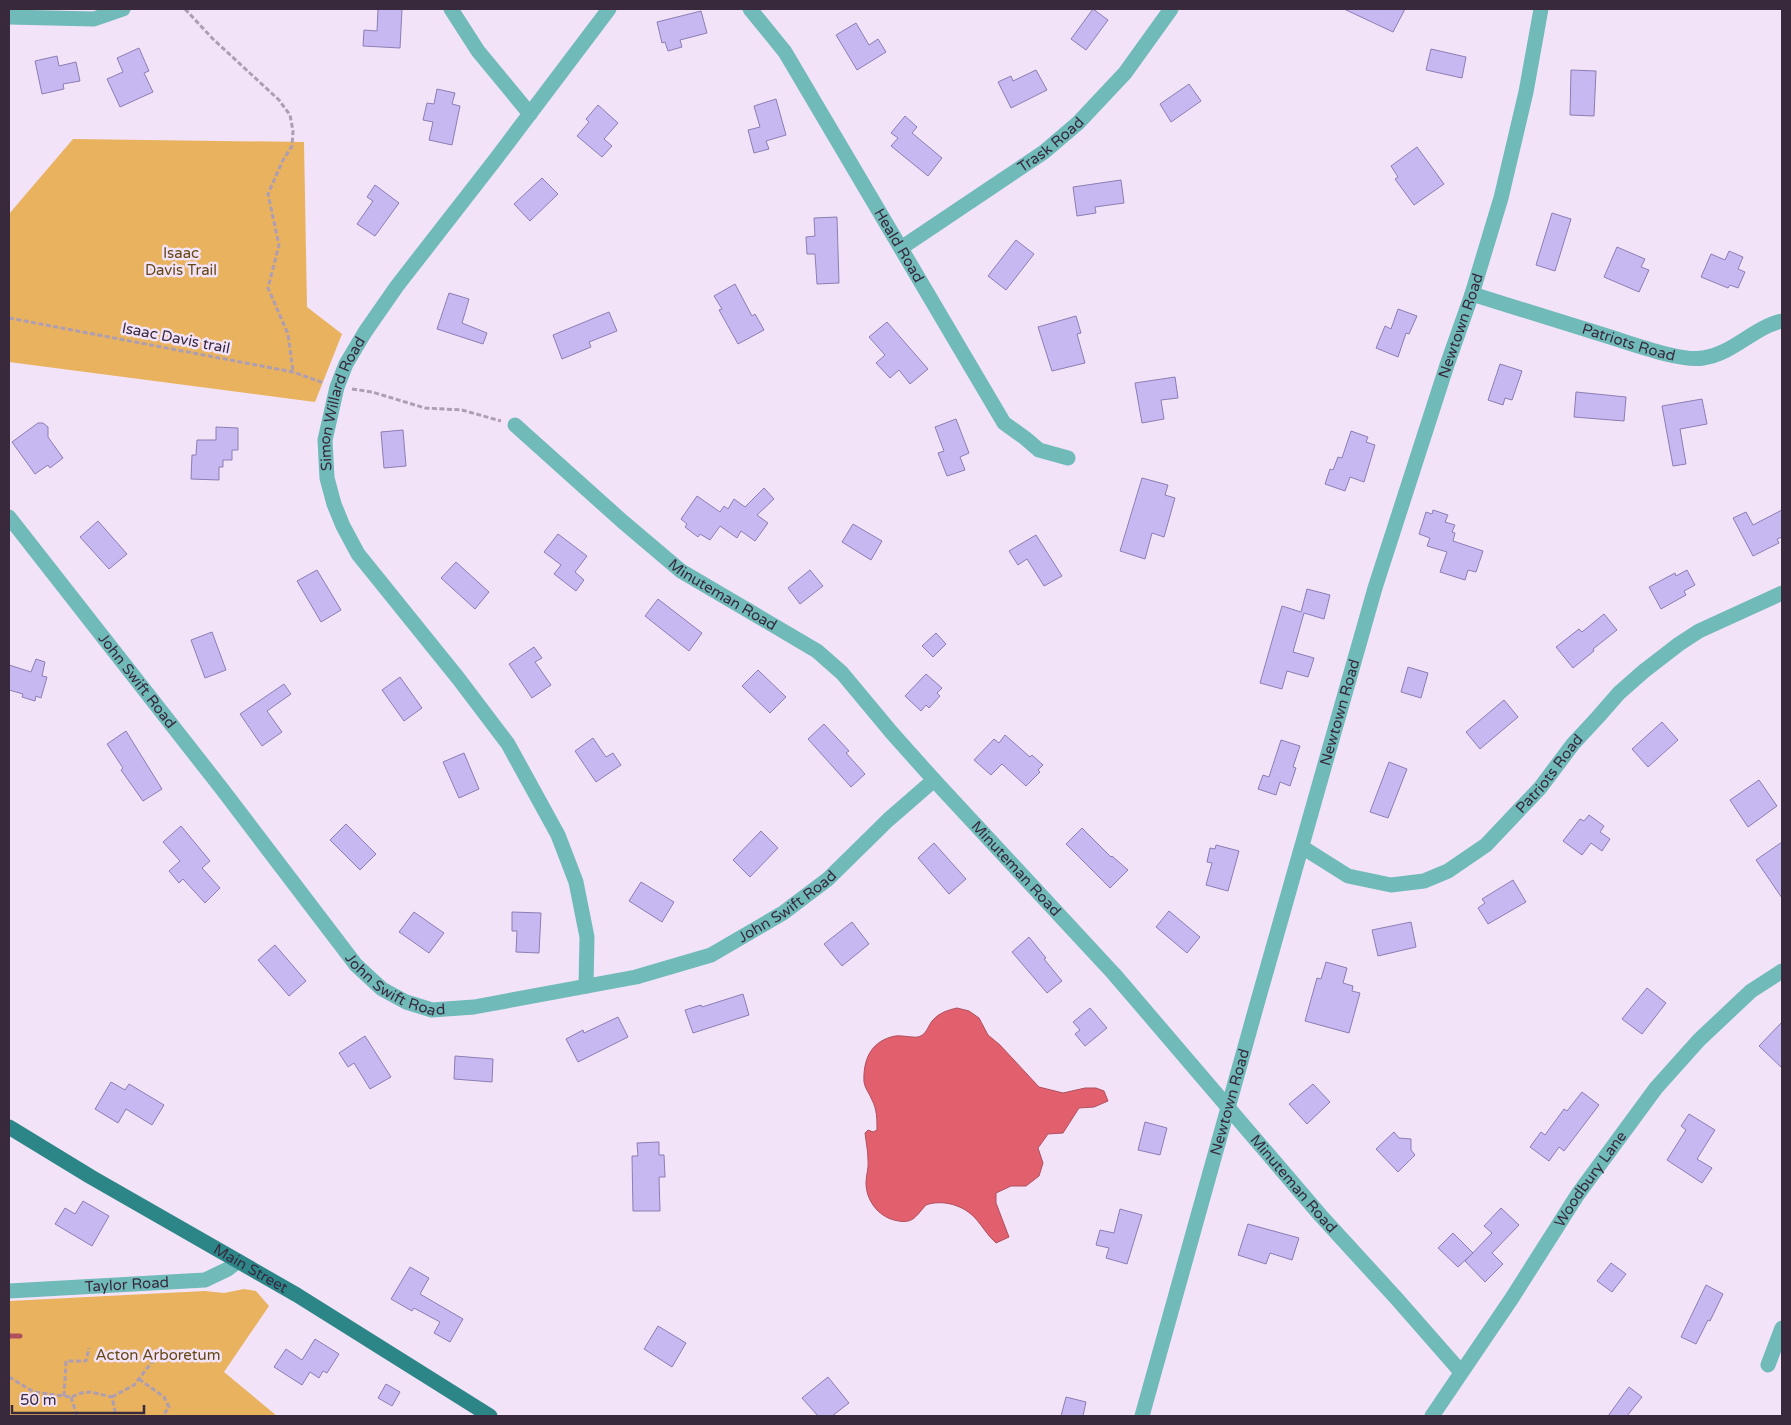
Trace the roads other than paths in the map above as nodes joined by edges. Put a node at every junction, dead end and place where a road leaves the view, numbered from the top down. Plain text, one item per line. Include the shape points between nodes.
1 (122, 9) edge
2 (451, 9) edge
3 (609, 9) edge
4 (750, 9) edge
5 (1172, 9) edge
6 (1541, 9) edge
7 (9, 17) edge
8 (530, 114) junction
9 (901, 248) junction
10 (1472, 294) junction
11 (1782, 321) edge
12 (515, 425) road end
13 (1068, 458) dead end
14 (9, 517) edge
15 (1782, 593) edge
16 (934, 780) junction
17 (1302, 847) junction
18 (1782, 970) edge
19 (586, 986) junction
20 (1228, 1109) junction
21 (9, 1127) edge
22 (238, 1261) junction
23 (9, 1291) edge
24 (1782, 1328) edge
25 (1768, 1365) dead end
26 (1461, 1372) junction
27 (490, 1416) edge
28 (1142, 1416) edge
29 (1432, 1416) edge

1 - 7 street via 94,19
2 - 8 street via 478,51
3 - 8 street, Simon Willard Road
4 - 9 street, Heald Road via 785,52
5 - 9 street, Trask Road via 1125,73 1078,123 1044,152
6 - 10 street, Newtown Road via 1526,92 1501,198
8 - 19 street, Simon Willard Road via 397,286 355,348 337,387 325,440 334,504 358,554 508,744 558,835 576,882 587,937
9 - 13 street, Heald Road via 1004,423 1039,450
10 - 11 street, Patriots Road via 1644,348 1684,357 1703,358 1730,349
10 - 17 street, Newtown Road via 1375,588
12 - 16 street, Minuteman Road via 681,571 817,651 842,674
14 - 19 street, John Swift Road via 356,965 382,989 406,1002 432,1010 474,1007
15 - 17 street, Patriots Road via 1699,631 1644,671 1619,693 1540,788 1486,845 1448,871 1424,881 1391,885 1348,876
16 - 19 street, John Swift Road via 828,879 783,913 711,955 636,977
16 - 20 street, Minuteman Road via 1114,974
17 - 20 street, Newtown Road
18 - 26 street, Woodbury Lane via 1751,991 1699,1040 1656,1088 1578,1194
20 - 26 street, Minuteman Road
20 - 28 street, Newtown Road
21 - 22 main road, Main Street
22 - 23 street, Taylor Road via 205,1280
22 - 27 main road, Main Street
24 - 25 street
26 - 29 street, Woodbury Lane

